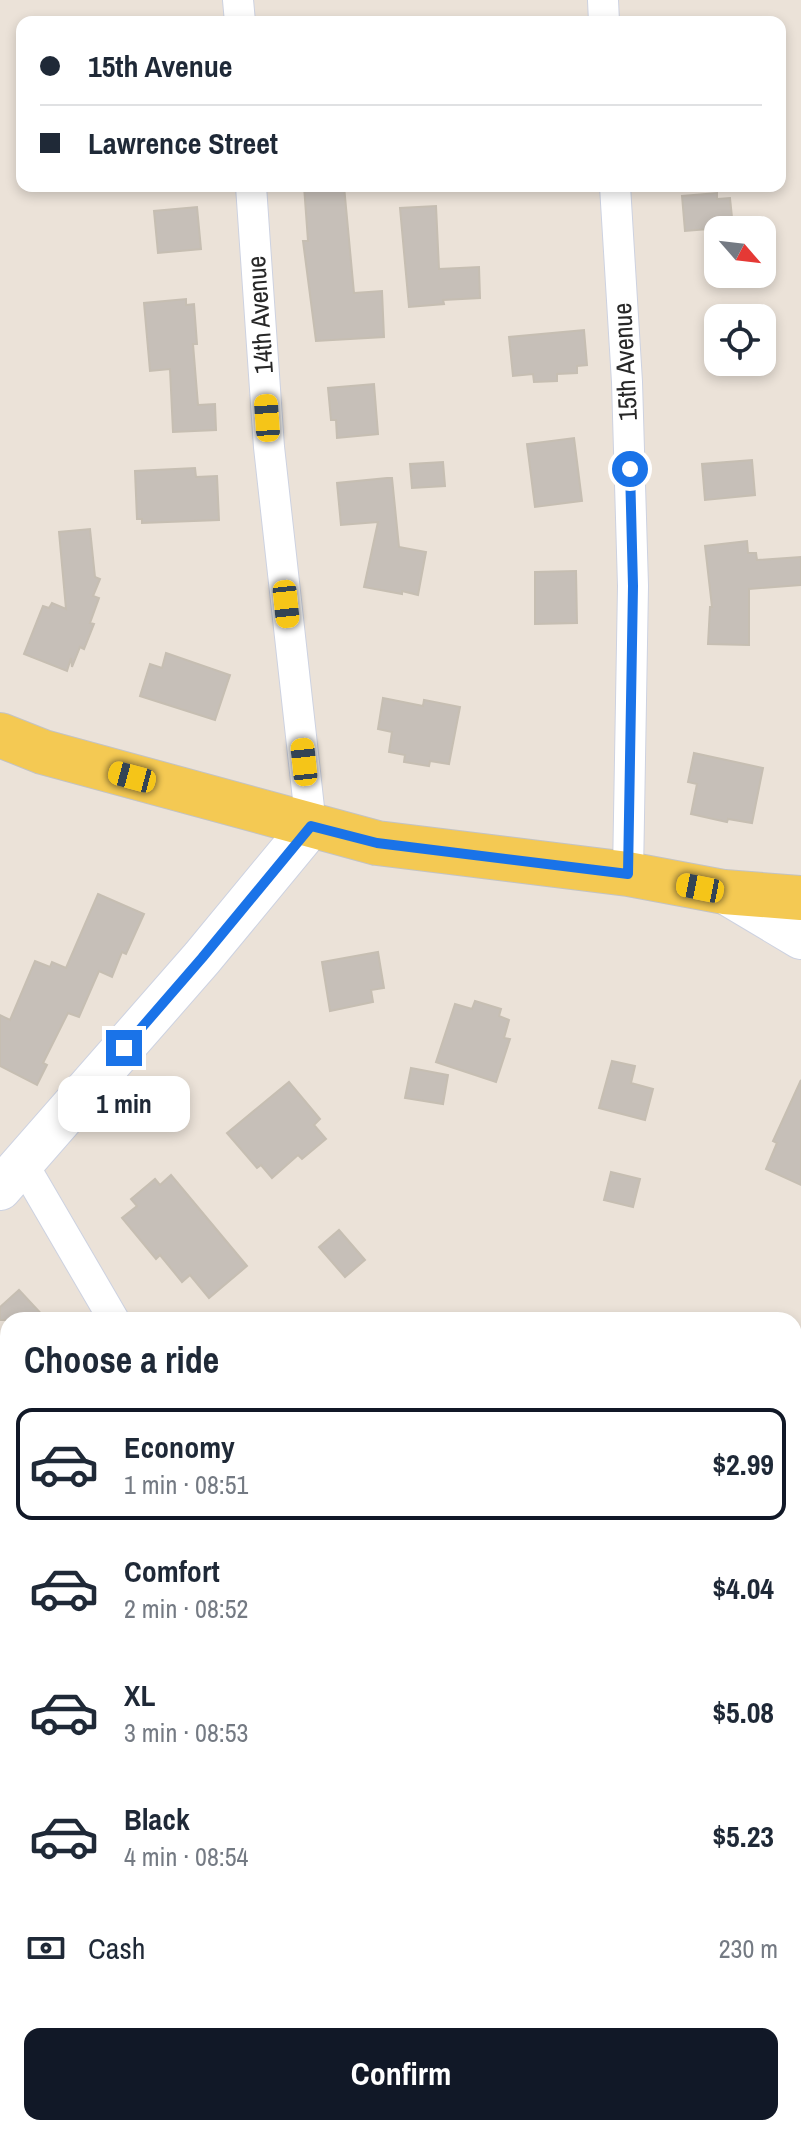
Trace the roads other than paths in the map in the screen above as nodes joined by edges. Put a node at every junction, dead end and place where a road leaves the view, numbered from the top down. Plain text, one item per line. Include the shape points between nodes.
1 (251, 192) edge
2 (615, 192) edge
3 (0, 735) edge
4 (311, 826) junction
5 (628, 874) junction
6 (724, 892) junction
7 (801, 898) edge
8 (801, 938) edge
9 (11, 1176) edge
10 (108, 1312) edge

1 - 4 street, 14th Avenue via 269,447
2 - 5 street, 15th Avenue via 633,586
3 - 4 main road via 43,752
4 - 5 main road via 377,843
4 - 9 street
5 - 6 main road
6 - 7 main road
6 - 8 street
9 - 10 street

